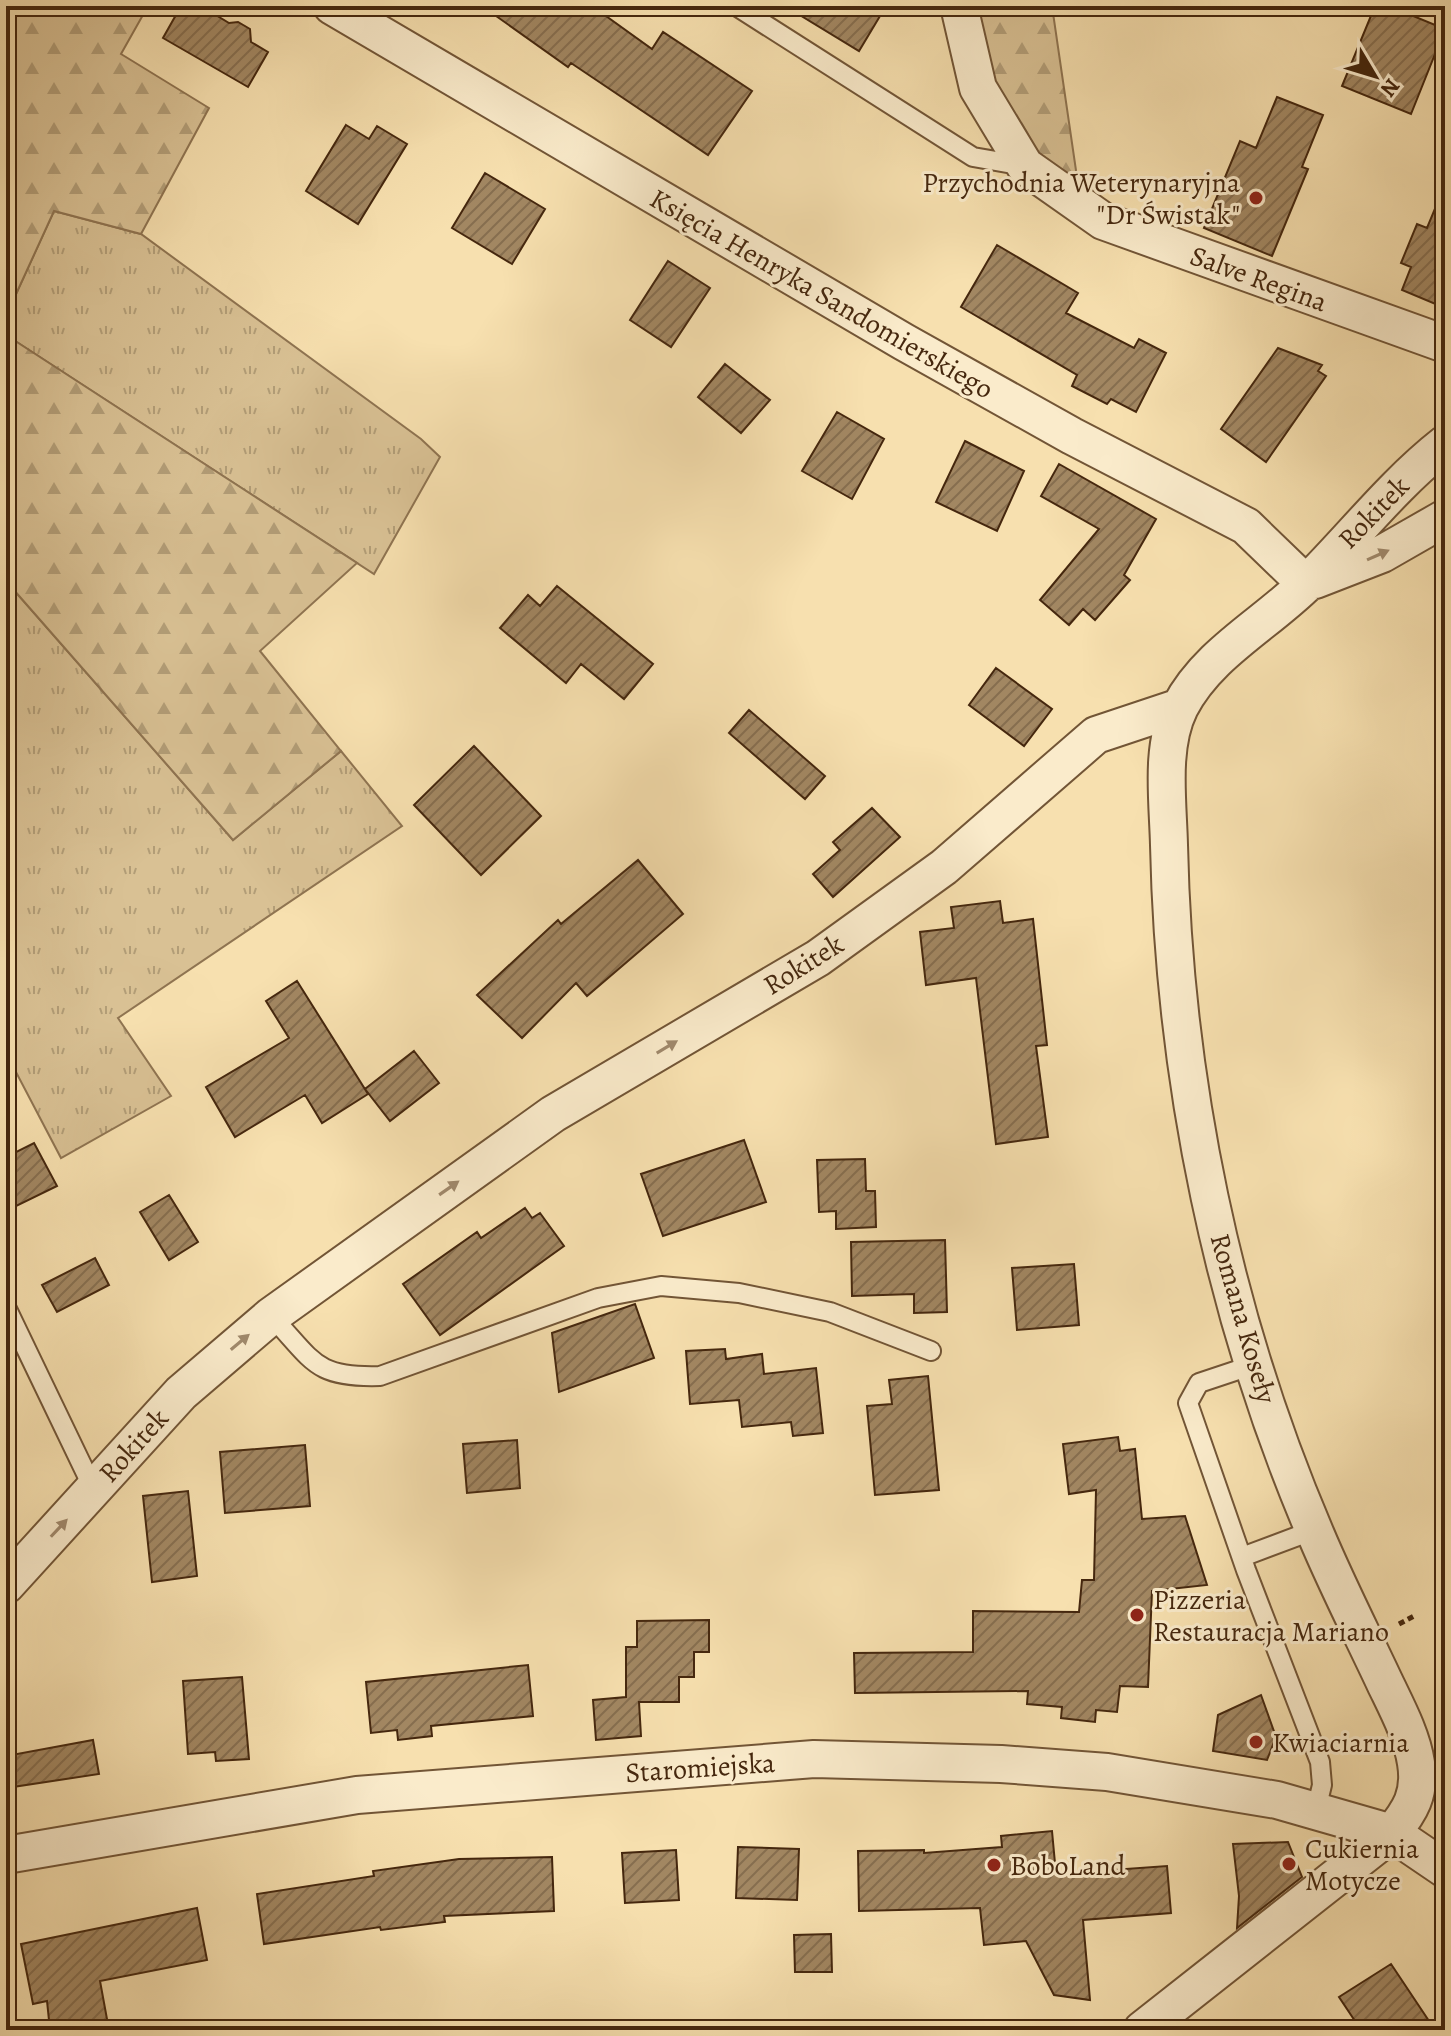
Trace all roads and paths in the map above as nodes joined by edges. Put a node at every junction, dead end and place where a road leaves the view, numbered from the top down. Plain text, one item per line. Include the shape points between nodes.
1 (332, 6) edge
2 (736, 6) edge
3 (959, 6) edge
4 (1025, 166) junction
5 (1445, 344) edge
6 (1445, 444) edge
7 (1445, 518) edge
8 (1306, 584) junction
9 (1180, 707) junction
10 (6, 1307) edge
11 (271, 1316) junction
12 (931, 1351) dead end
13 (1253, 1365) junction
14 (94, 1490) junction
15 (1314, 1530) junction
16 (1242, 1557) junction
17 (1445, 1579) edge
18 (6, 1585) edge
19 (1445, 1587) edge
20 (1416, 1615) dead end
21 (1398, 1625) dead end
22 (1316, 1810) junction
23 (1392, 1833) junction
24 (6, 1855) edge
25 (1445, 1869) edge
26 (1142, 2030) edge

1 - 8 street, Księcia Henryka Sandomierskiego via 904,342 1246,526
2 - 4 lane via 973,157
3 - 4 street, Salve Regina via 978,88
4 - 5 street, Salve Regina via 1103,221
6 - 8 street, Rokitek via 1417,466
8 -> 7 street, Rokitek via 1382,554
8 - 9 street, Rokitek via 1205,670
11 -> 9 street, Rokitek via 553,1114 818,958 944,867 1096,735
9 - 13 street, Romana Koseły via 1170,734 1167,779 1170,896 1184,1060 1215,1216
10 - 14 lane
11 - 12 lane via 323,1371 343,1377 380,1376 598,1298 661,1286 739,1293 830,1312
14 -> 11 street, Rokitek via 181,1393
13 - 15 street, Romana Koseły
13 - 16 lane via 1199,1383 1188,1403
18 -> 14 street, Rokitek
15 - 16 lane
15 - 23 street, Romana Koseły via 1400,1715 1417,1764 1414,1807
16 - 22 lane via 1320,1762
17 - 19 path
20 - 21 path
22 - 23 street, Staromiejska
22 - 24 street, Staromiejska via 1107,1772 814,1759 357,1795
23 - 25 street
23 - 26 street, Romana Koseły

